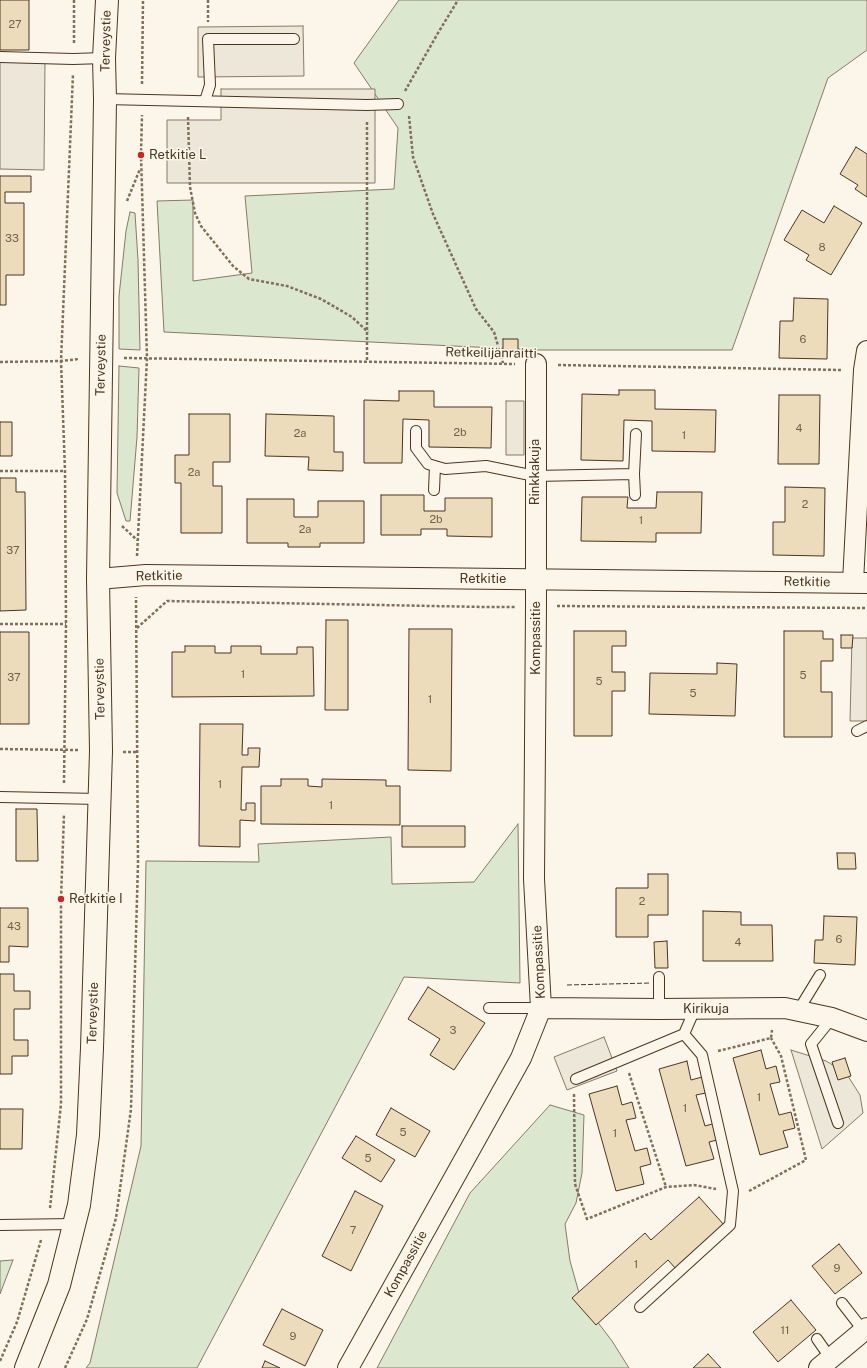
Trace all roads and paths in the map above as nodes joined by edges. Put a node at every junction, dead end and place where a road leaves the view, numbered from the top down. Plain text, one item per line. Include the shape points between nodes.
1 (74, 0) edge
2 (107, 0) edge
3 (143, 0) edge
4 (208, 0) edge
5 (458, 0) edge
6 (208, 39) junction
7 (294, 39) dead end
8 (0, 57) edge
9 (104, 58) junction
10 (73, 59) junction
11 (105, 99) junction
12 (142, 99) junction
13 (205, 101) junction
14 (398, 104) junction
15 (367, 105) junction
16 (368, 332) junction
17 (81, 358) dead end
18 (117, 358) dead end
19 (146, 358) junction
20 (61, 361) junction
21 (367, 361) junction
22 (865, 361) edge
23 (0, 362) edge
24 (503, 364) junction
25 (536, 364) junction
26 (416, 431) dead end
27 (636, 434) dead end
28 (435, 466) junction
29 (0, 471) edge
30 (65, 471) junction
31 (634, 474) junction
32 (535, 476) junction
33 (434, 490) dead end
34 (635, 495) dead end
35 (135, 576) junction
36 (98, 579) junction
37 (536, 579) junction
38 (860, 583) edge
39 (536, 606) junction
40 (867, 608) edge
41 (0, 624) edge
42 (66, 624) junction
43 (137, 629) junction
44 (867, 726) edge
45 (857, 731) dead end
46 (0, 750) edge
47 (64, 750) junction
48 (0, 798) edge
49 (65, 798) junction
50 (99, 799) junction
51 (820, 975) dead end
52 (659, 977) dead end
53 (489, 1008) dead end
54 (541, 1008) junction
55 (659, 1009) junction
56 (695, 1009) junction
57 (777, 1009) junction
58 (798, 1011) junction
59 (832, 1018) junction
60 (867, 1032) edge
61 (684, 1034) junction
62 (771, 1038) junction
63 (702, 1055) junction
64 (625, 1058) junction
65 (575, 1083) joint
66 (838, 1122) dead end
67 (666, 1187) junction
68 (733, 1191) junction
69 (46, 1224) junction
70 (74, 1224) junction
71 (0, 1225) edge
72 (842, 1303) dead end
73 (640, 1307) dead end
74 (866, 1332) edge
75 (817, 1339) dead end
76 (0, 1361) edge
77 (825, 1363) edge
78 (26, 1368) edge
79 (65, 1368) edge
80 (348, 1368) edge

1 - 10 path
2 - 9 main road, Terveystie
3 - 12 path
4 - 6 path
5 - 14 path
6 - 7 lane
6 - 13 lane via 210,85
8 - 10 lane
9 - 10 lane
9 - 11 main road, Terveystie
10 - 20 path
11 - 12 lane
11 - 36 main road, Terveystie
12 - 13 lane
12 - 19 path via 140,155
13 - 15 lane
13 - 16 path via 188,112 190,187 195,213 201,226 232,266 249,279 287,286 321,299 352,317
14 - 15 lane
14 - 24 path via 409,116 413,157 433,214 476,309 494,332
15 - 16 path
16 - 21 path
17 - 20 path
18 - 19 path, Retkeilijänraitti
19 - 21 path, Retkeilijänraitti
19 - 35 path
20 - 23 path
20 - 30 path
21 - 24 path, Retkeilijänraitti
22 - 25 path, Retkeilijänraitti
22 - 38 street
24 - 25 path, Retkeilijänraitti
25 - 32 street, Rinkkakuja
26 - 28 lane via 416,448 428,464
27 - 31 lane
28 - 32 lane via 446,469 486,466
28 - 33 lane
29 - 30 path
30 - 42 path
31 - 32 lane
31 - 34 lane
32 - 37 street, Rinkkakuja
35 - 36 street, Retkitie
35 - 37 street, Retkitie
35 - 43 path
36 - 50 main road, Terveystie via 101,751
37 - 38 street, Retkitie
37 - 39 street, Kompassitie
39 - 40 path
39 - 43 path via 167,601
39 - 54 street, Kompassitie via 534,879
41 - 42 path
42 - 47 path
43 - 79 path via 138,863 131,1109 116,1218 87,1319
44 - 45 lane
46 - 47 path
47 - 49 path
48 - 49 lane
49 - 50 lane
49 - 69 path via 61,899 61,1104
50 - 70 main road, Terveystie via 88,1135
51 - 58 lane
52 - 55 lane
53 - 54 lane
54 - 55 street, Kirikuja
54 - 80 street, Kompassitie via 521,1058
55 - 56 street, Kirikuja
56 - 57 street, Kirikuja
56 - 61 lane
57 - 58 street, Kirikuja
57 - 62 path
58 - 59 street, Kirikuja
59 - 60 street, Kirikuja
59 - 66 lane via 811,1044
61 - 63 lane
61 - 64 lane
62 - 63 path
62 - 68 path via 781,1056 806,1160 747,1193
63 - 68 lane
64 - 65 lane
64 - 67 path
65 - 67 path via 575,1184 587,1219
67 - 68 path via 694,1185
68 - 73 lane via 730,1225
69 - 70 lane
69 - 71 lane
69 - 76 path via 17,1322
70 - 78 main road, Terveystie via 59,1285
72 - 74 lane
74 - 77 street
75 - 77 lane

